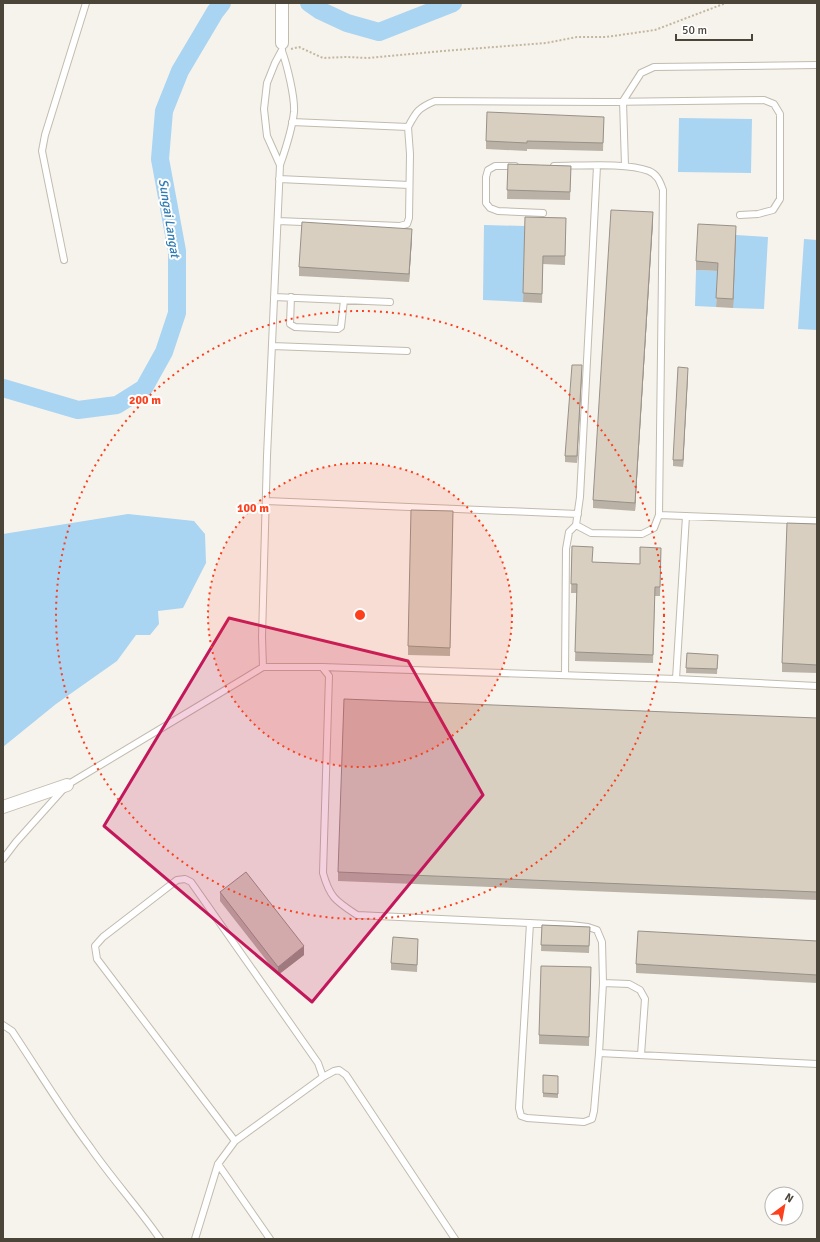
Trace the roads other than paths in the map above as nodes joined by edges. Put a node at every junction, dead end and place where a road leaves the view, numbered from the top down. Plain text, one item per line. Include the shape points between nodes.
1 (86, 3) edge
2 (282, 3) edge
3 (282, 47) junction
4 (817, 65) edge
5 (623, 101) junction
6 (292, 122) junction
7 (408, 128) junction
8 (280, 165) junction
9 (518, 166) edge
10 (550, 166) edge
11 (597, 166) junction
12 (625, 166) junction
13 (279, 179) junction
14 (409, 185) junction
15 (543, 213) dead end
16 (740, 215) dead end
17 (278, 221) junction
18 (64, 260) dead end
19 (274, 297) junction
20 (291, 297) junction
21 (344, 300) junction
22 (390, 302) dead end
23 (272, 346) junction
24 (408, 351) dead end
25 (266, 501) junction
26 (578, 514) junction
27 (659, 516) junction
28 (686, 516) junction
29 (817, 521) edge
30 (576, 525) junction
31 (263, 666) junction
32 (322, 667) junction
33 (565, 675) junction
34 (676, 679) junction
35 (817, 686) edge
36 (68, 785) junction
37 (3, 807) edge
38 (3, 859) edge
39 (530, 923) junction
40 (603, 983) junction
41 (3, 1025) edge
42 (599, 1053) junction
43 (641, 1055) junction
44 (817, 1064) edge
45 (322, 1077) junction
46 (235, 1141) junction
47 (218, 1164) junction
48 (160, 1239) edge
49 (195, 1239) edge
50 (270, 1239) edge
51 (455, 1239) edge

1 - 18 lane via 42,151
2 - 3 street
3 - 6 lane via 294,110
3 - 8 lane via 267,84 264,110 267,136
4 - 5 lane via 654,67 642,73
5 - 7 lane via 435,101 423,106
5 - 12 lane
5 - 16 lane via 764,100 774,104 780,114 780,199 774,210
6 - 7 lane
6 - 8 lane
7 - 14 lane
8 - 13 lane
9 - 15 lane via 495,166 488,170 486,203 498,211
10 - 11 lane
11 - 12 lane
11 - 26 lane
12 - 27 lane via 650,171 659,178 663,190
13 - 14 lane
13 - 17 lane
14 - 17 lane via 409,218 406,224 400,226
17 - 19 lane
19 - 20 lane
19 - 23 lane
20 - 21 lane
20 - 21 lane via 290,324 294,327 338,329 341,327
21 - 22 lane
23 - 24 lane
23 - 25 lane
25 - 26 lane
25 - 31 lane
26 - 30 lane
27 - 28 lane
27 - 30 lane via 654,528 642,534 591,533
28 - 29 lane
28 - 34 lane
30 - 33 lane via 569,532 566,548
31 - 32 lane
31 - 36 lane
32 - 33 lane
32 - 39 lane via 329,676 323,873 328,891 340,904 357,915
33 - 34 lane
34 - 35 lane
36 - 37 street
36 - 38 lane
39 - 40 lane via 571,925 597,930 602,942
39 - 42 lane via 519,1108 521,1116 584,1122 592,1119
40 - 42 lane
40 - 43 lane via 629,984 640,990 645,999
41 - 48 lane via 12,1031 91,1149
42 - 43 lane
43 - 44 lane
45 - 46 lane
45 - 46 lane via 318,1063 191,882 185,879 177,880 103,937 95,946 97,959
45 - 51 lane via 339,1070 346,1075
46 - 47 lane
47 - 49 lane
47 - 50 lane

